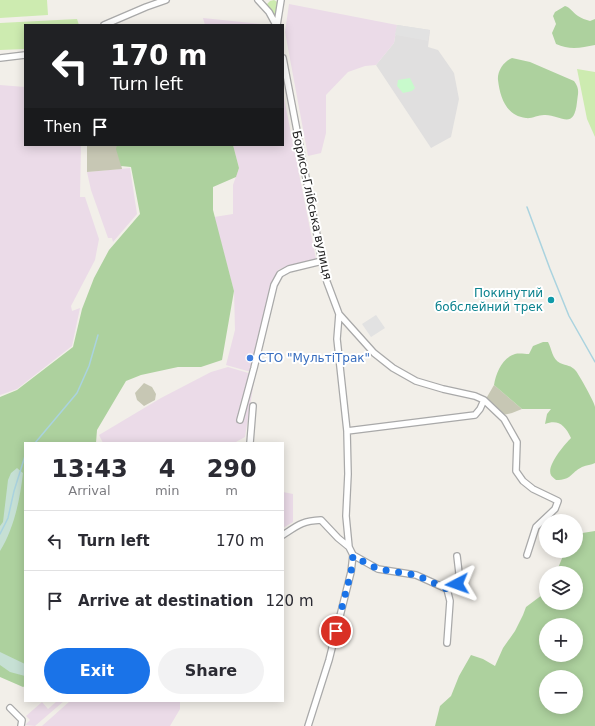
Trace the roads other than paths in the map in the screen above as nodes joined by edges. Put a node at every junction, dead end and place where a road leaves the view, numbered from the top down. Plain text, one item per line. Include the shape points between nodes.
1 (166, 0) edge
2 (258, 0) edge
3 (281, 0) edge
4 (106, 24) edge
5 (275, 24) edge
6 (276, 24) edge
7 (24, 55) edge
8 (0, 58) edge
9 (284, 63) edge
10 (322, 262) junction
11 (339, 314) junction
12 (484, 400) junction
13 (253, 406) dead end
14 (240, 420) dead end
15 (347, 431) junction
16 (250, 442) edge
17 (284, 534) edge
18 (350, 547) junction
19 (527, 555) dead end
20 (353, 556) junction
21 (457, 556) dead end
22 (447, 589) junction
23 (447, 643) dead end
24 (10, 708) dead end
25 (21, 726) edge
26 (308, 726) edge

1 - 4 street
2 - 5 street
3 - 6 street
7 - 8 street
9 - 10 street, Борисо-Глібська вулиця
10 - 11 street, Борисо-Глібська вулиця
10 - 14 street via 289,269 280,274 274,285
11 - 12 street via 374,353 393,368 416,381
11 - 15 street, Борисо-Глібська вулиця via 337,340
12 - 15 street via 475,415
12 - 19 street via 504,419 517,442 516,471 523,481 558,501 555,509 536,527
13 - 16 street
15 - 18 street, Борисо-Глібська вулиця via 346,516
17 - 18 street via 299,524 321,520
18 - 20 street, Борисо-Глібська вулиця
20 - 22 street via 378,569 416,575
20 - 26 street, Борисо-Глібська вулиця via 329,660
21 - 22 street via 457,584
22 - 23 street via 450,601
24 - 25 street via 22,720

